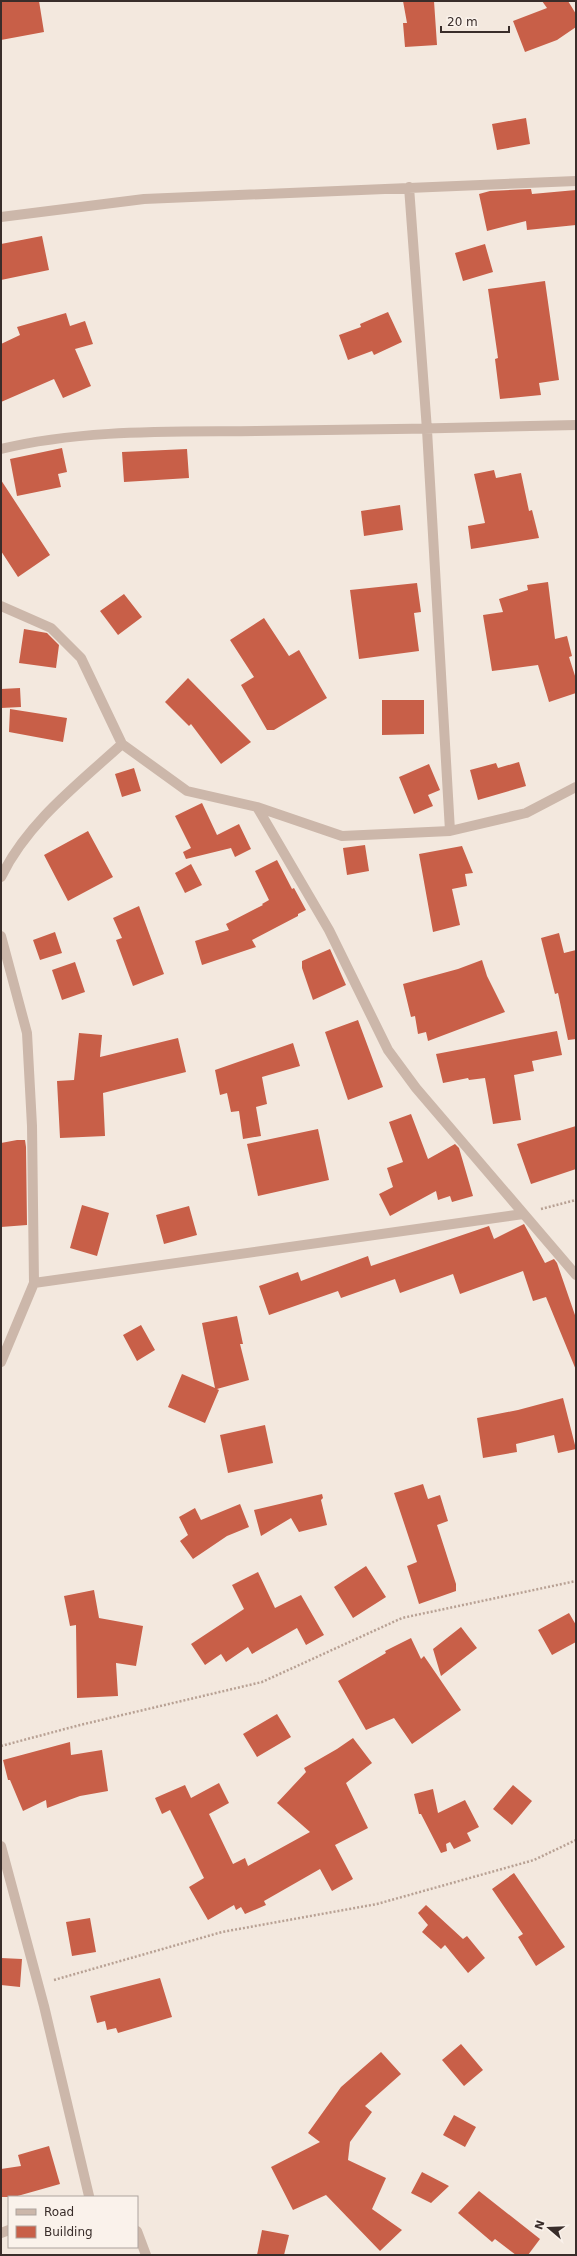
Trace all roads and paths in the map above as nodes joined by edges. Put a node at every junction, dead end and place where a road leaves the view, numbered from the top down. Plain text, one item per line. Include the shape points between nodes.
1 (576, 181) edge
2 (409, 187) junction
3 (1, 217) edge
4 (576, 425) edge
5 (427, 430) junction
6 (1, 448) edge
7 (1, 606) edge
8 (122, 744) junction
9 (576, 787) edge
10 (257, 807) junction
11 (450, 831) junction
12 (1, 877) edge
13 (1, 936) edge
14 (576, 1200) edge
15 (523, 1214) junction
16 (576, 1275) edge
17 (34, 1283) junction
18 (1, 1362) edge
19 (576, 1581) edge
20 (1, 1746) edge
21 (576, 1840) edge
22 (1, 1846) edge
23 (38, 1985) junction
24 (91, 2196) edge
25 (138, 2234) edge
26 (146, 2255) edge

1 - 2 street
2 - 3 street via 144,199
2 - 5 street
4 - 5 street
5 - 6 street via 131,432 23,443
5 - 11 street
7 - 8 street via 51,628 81,658
8 - 10 street via 187,791
8 - 12 street via 53,806 12,854
9 - 11 street via 526,813
10 - 11 street via 342,836
10 - 15 street via 329,930 388,1050 416,1088
13 - 17 street via 27,1033 32,1126
14 - 15 path
15 - 16 street
15 - 17 street
17 - 18 street
19 - 20 path via 402,1618 262,1682
21 - 23 path via 534,1860 378,1904 222,1932
22 - 23 street
23 - 24 street
25 - 26 street

